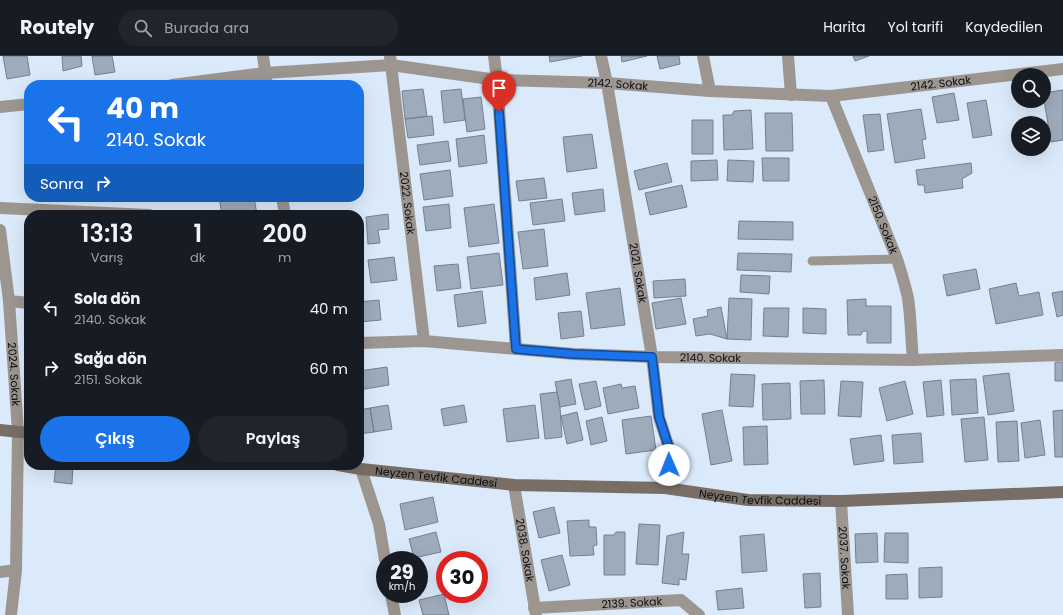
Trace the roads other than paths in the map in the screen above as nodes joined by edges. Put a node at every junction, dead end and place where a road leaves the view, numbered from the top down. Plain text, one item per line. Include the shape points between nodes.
1 (263, 56) edge
2 (494, 56) edge
3 (601, 56) edge
4 (703, 56) edge
5 (788, 56) edge
6 (391, 60) edge
7 (1063, 69) edge
8 (265, 73) junction
9 (211, 80) edge
10 (266, 80) edge
11 (497, 80) junction
12 (607, 83) junction
13 (710, 92) junction
14 (791, 95) junction
15 (831, 96) junction
16 (24, 105) edge
17 (0, 108) edge
18 (0, 208) edge
19 (43, 210) edge
20 (0, 230) edge
21 (897, 259) junction
22 (812, 261) dead end
23 (9, 301) junction
24 (24, 303) edge
25 (424, 341) junction
26 (364, 343) edge
27 (516, 349) junction
28 (1063, 355) edge
29 (652, 357) junction
30 (913, 360) junction
31 (0, 430) edge
32 (24, 433) edge
33 (364, 469) edge
34 (361, 470) edge
35 (514, 485) junction
36 (665, 488) junction
37 (1063, 492) edge
38 (841, 501) junction
39 (384, 551) edge
40 (16, 570) junction
41 (0, 572) edge
42 (393, 603) edge
43 (535, 612) edge
44 (11, 615) edge
45 (395, 615) edge
46 (699, 615) edge
47 (848, 615) edge

1 - 8 street
2 - 11 street
3 - 12 street, 2021. Sokak
4 - 13 street
5 - 14 street
6 - 8 street, 2142. Sokak
6 - 11 street, 2142. Sokak
6 - 25 street, 2022. Sokak
7 - 15 street, 2142. Sokak
8 - 9 street, 2142. Sokak
8 - 10 street
11 - 12 street, 2142. Sokak
11 - 27 street
12 - 13 street, 2142. Sokak
12 - 29 street, 2021. Sokak
13 - 14 street, 2142. Sokak
14 - 15 street, 2142. Sokak
15 - 21 street, 2150. Sokak
16 - 17 street
18 - 19 street
20 - 23 street, 2024. Sokak
21 - 22 lane
21 - 30 street, 2150. Sokak via 908,298
23 - 24 street
23 - 32 street, 2024. Sokak
25 - 26 street, 2140. Sokak
25 - 27 street, 2140. Sokak
27 - 29 street, 2140. Sokak
28 - 30 street, 2140. Sokak
29 - 30 street, 2140. Sokak
29 - 36 street, 2021. Sokak via 659,417 671,454
31 - 32 street
32 - 40 street, 2024. Sokak
33 - 35 street, Neyzen Tevfik Caddesi
34 - 39 street via 379,524
35 - 36 street, Neyzen Tevfik Caddesi
35 - 43 street, 2038. Sokak
36 - 38 street, Neyzen Tevfik Caddesi via 748,500
37 - 38 street, Neyzen Tevfik Caddesi
38 - 47 street, 2037. Sokak
40 - 41 street
40 - 44 street, 2024. Sokak
42 - 45 street
43 - 46 street, 2139. Sokak via 681,600

